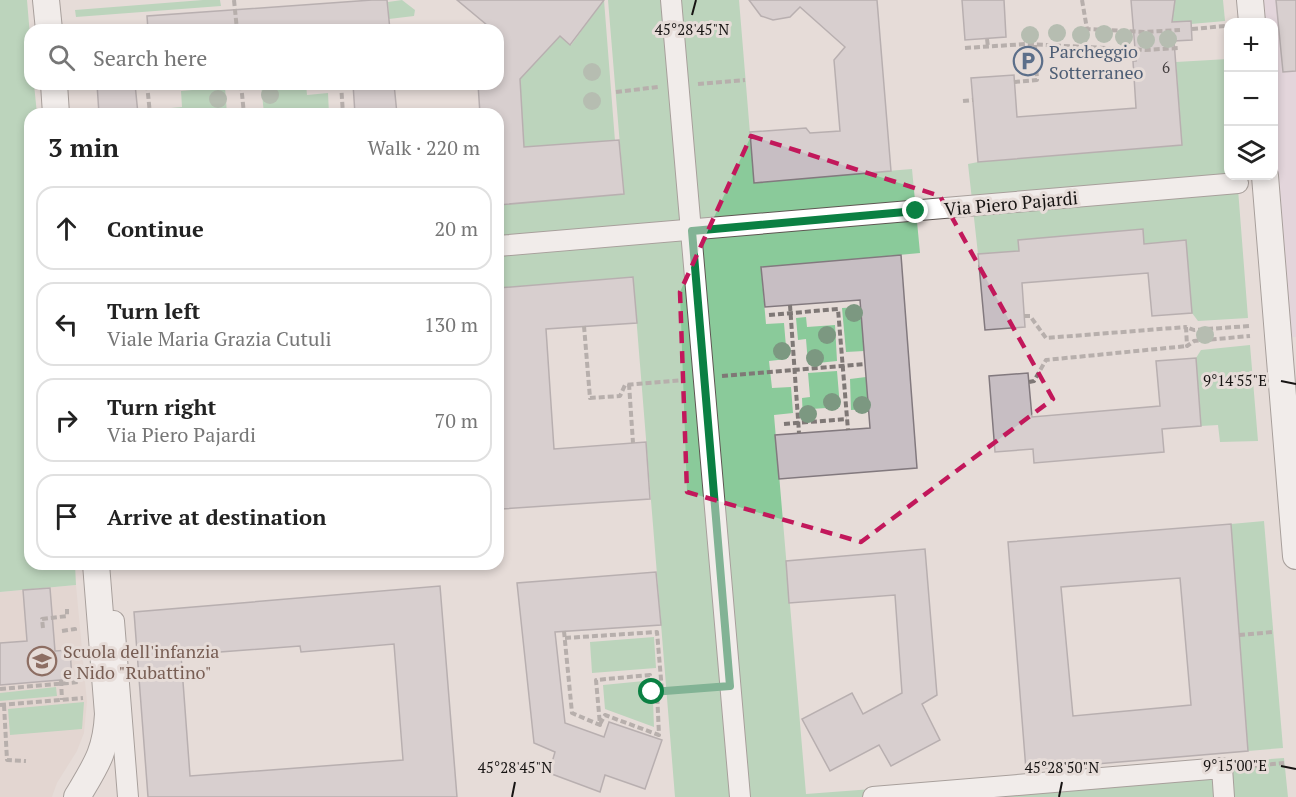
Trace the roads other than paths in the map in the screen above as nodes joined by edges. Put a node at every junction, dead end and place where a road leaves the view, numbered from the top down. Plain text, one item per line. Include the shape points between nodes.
1 (46, 0) edge
2 (671, 0) edge
3 (1250, 0) edge
4 (1252, 18) edge
5 (48, 24) edge
6 (54, 90) edge
7 (56, 108) edge
8 (1264, 180) edge
9 (1238, 183) dead end
10 (692, 231) junction
11 (504, 246) edge
12 (1296, 556) edge
13 (96, 570) edge
14 (114, 621) dead end
15 (77, 797) edge
16 (128, 797) edge
17 (740, 797) edge
18 (873, 797) edge
19 (1224, 797) edge

1 - 5 street
2 - 10 street
3 - 4 street
6 - 7 street
8 - 12 street
9 - 10 street, Via Piero Pajardi
10 - 11 street, Via Piero Pajardi
10 - 17 street
13 - 15 street via 107,732 102,754
14 - 16 street
18 - 19 street via 1222,768

